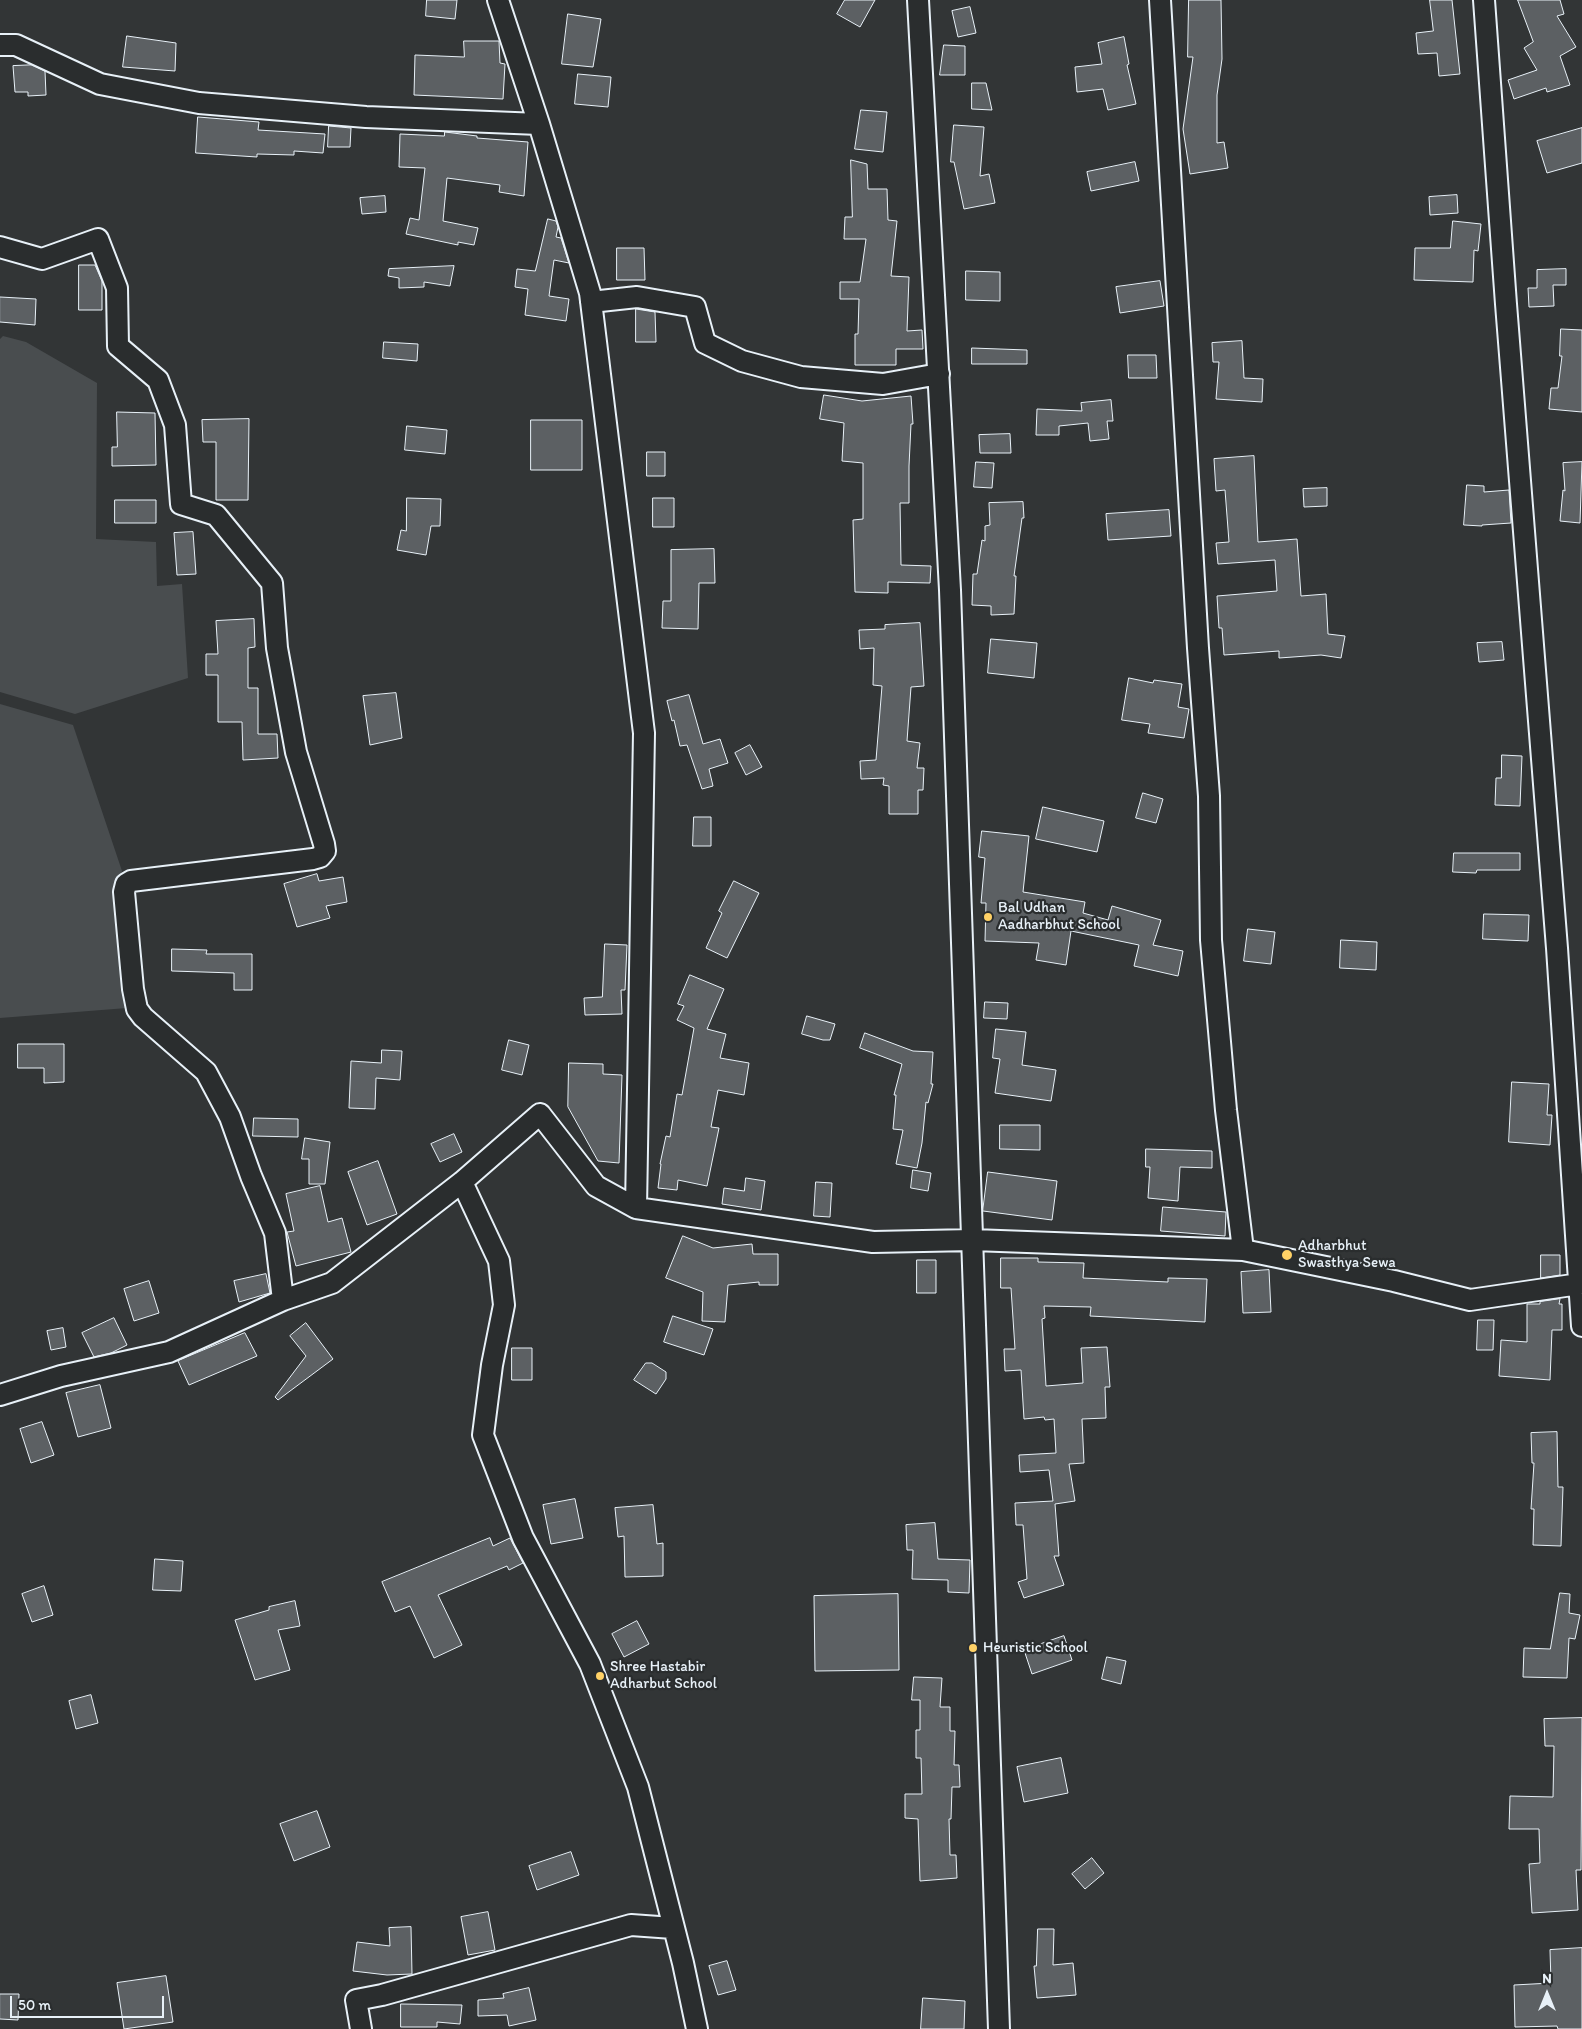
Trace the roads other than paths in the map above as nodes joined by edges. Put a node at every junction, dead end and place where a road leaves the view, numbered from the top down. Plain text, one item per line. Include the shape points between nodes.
1 (498, 0) edge
2 (918, 0) edge
3 (1160, 0) edge
4 (1484, 0) edge
5 (0, 46) edge
6 (539, 124) junction
7 (0, 247) edge
8 (591, 302) junction
9 (939, 374) junction
10 (462, 1182) junction
11 (636, 1208) junction
12 (973, 1240) junction
13 (1243, 1250) junction
14 (1579, 1284) junction
15 (283, 1300) junction
16 (1582, 1326) edge
17 (0, 1395) edge
18 (673, 1928) junction
19 (361, 2029) edge
20 (698, 2029) edge
21 (999, 2029) edge

1 - 6 street
2 - 9 street
3 - 13 street via 1209,796 1211,940 1226,1110
4 - 14 street via 1557,948
5 - 6 street via 16,45 100,84 199,103 366,117
6 - 8 street
7 - 15 street via 42,259 98,240 117,288 118,346 158,380 174,425 181,504 216,515 272,583 277,648 296,752 325,851 313,859 131,881 126,884 124,892 137,1008 143,1017 206,1072 230,1117 275,1233
8 - 9 street via 637,297 694,307 705,343 742,360 801,377 884,384
8 - 11 street via 644,733
9 - 12 street via 950,590
10 - 11 street via 540,1114 596,1186
10 - 15 street via 332,1283
10 - 18 street via 499,1261 504,1305 483,1435 522,1538 590,1664 638,1787
11 - 12 street via 873,1242
12 - 13 street
12 - 21 street
13 - 14 street via 1470,1300
14 - 16 street
15 - 17 street via 168,1352 61,1376
18 - 19 street via 631,1925 356,2000
18 - 20 street

